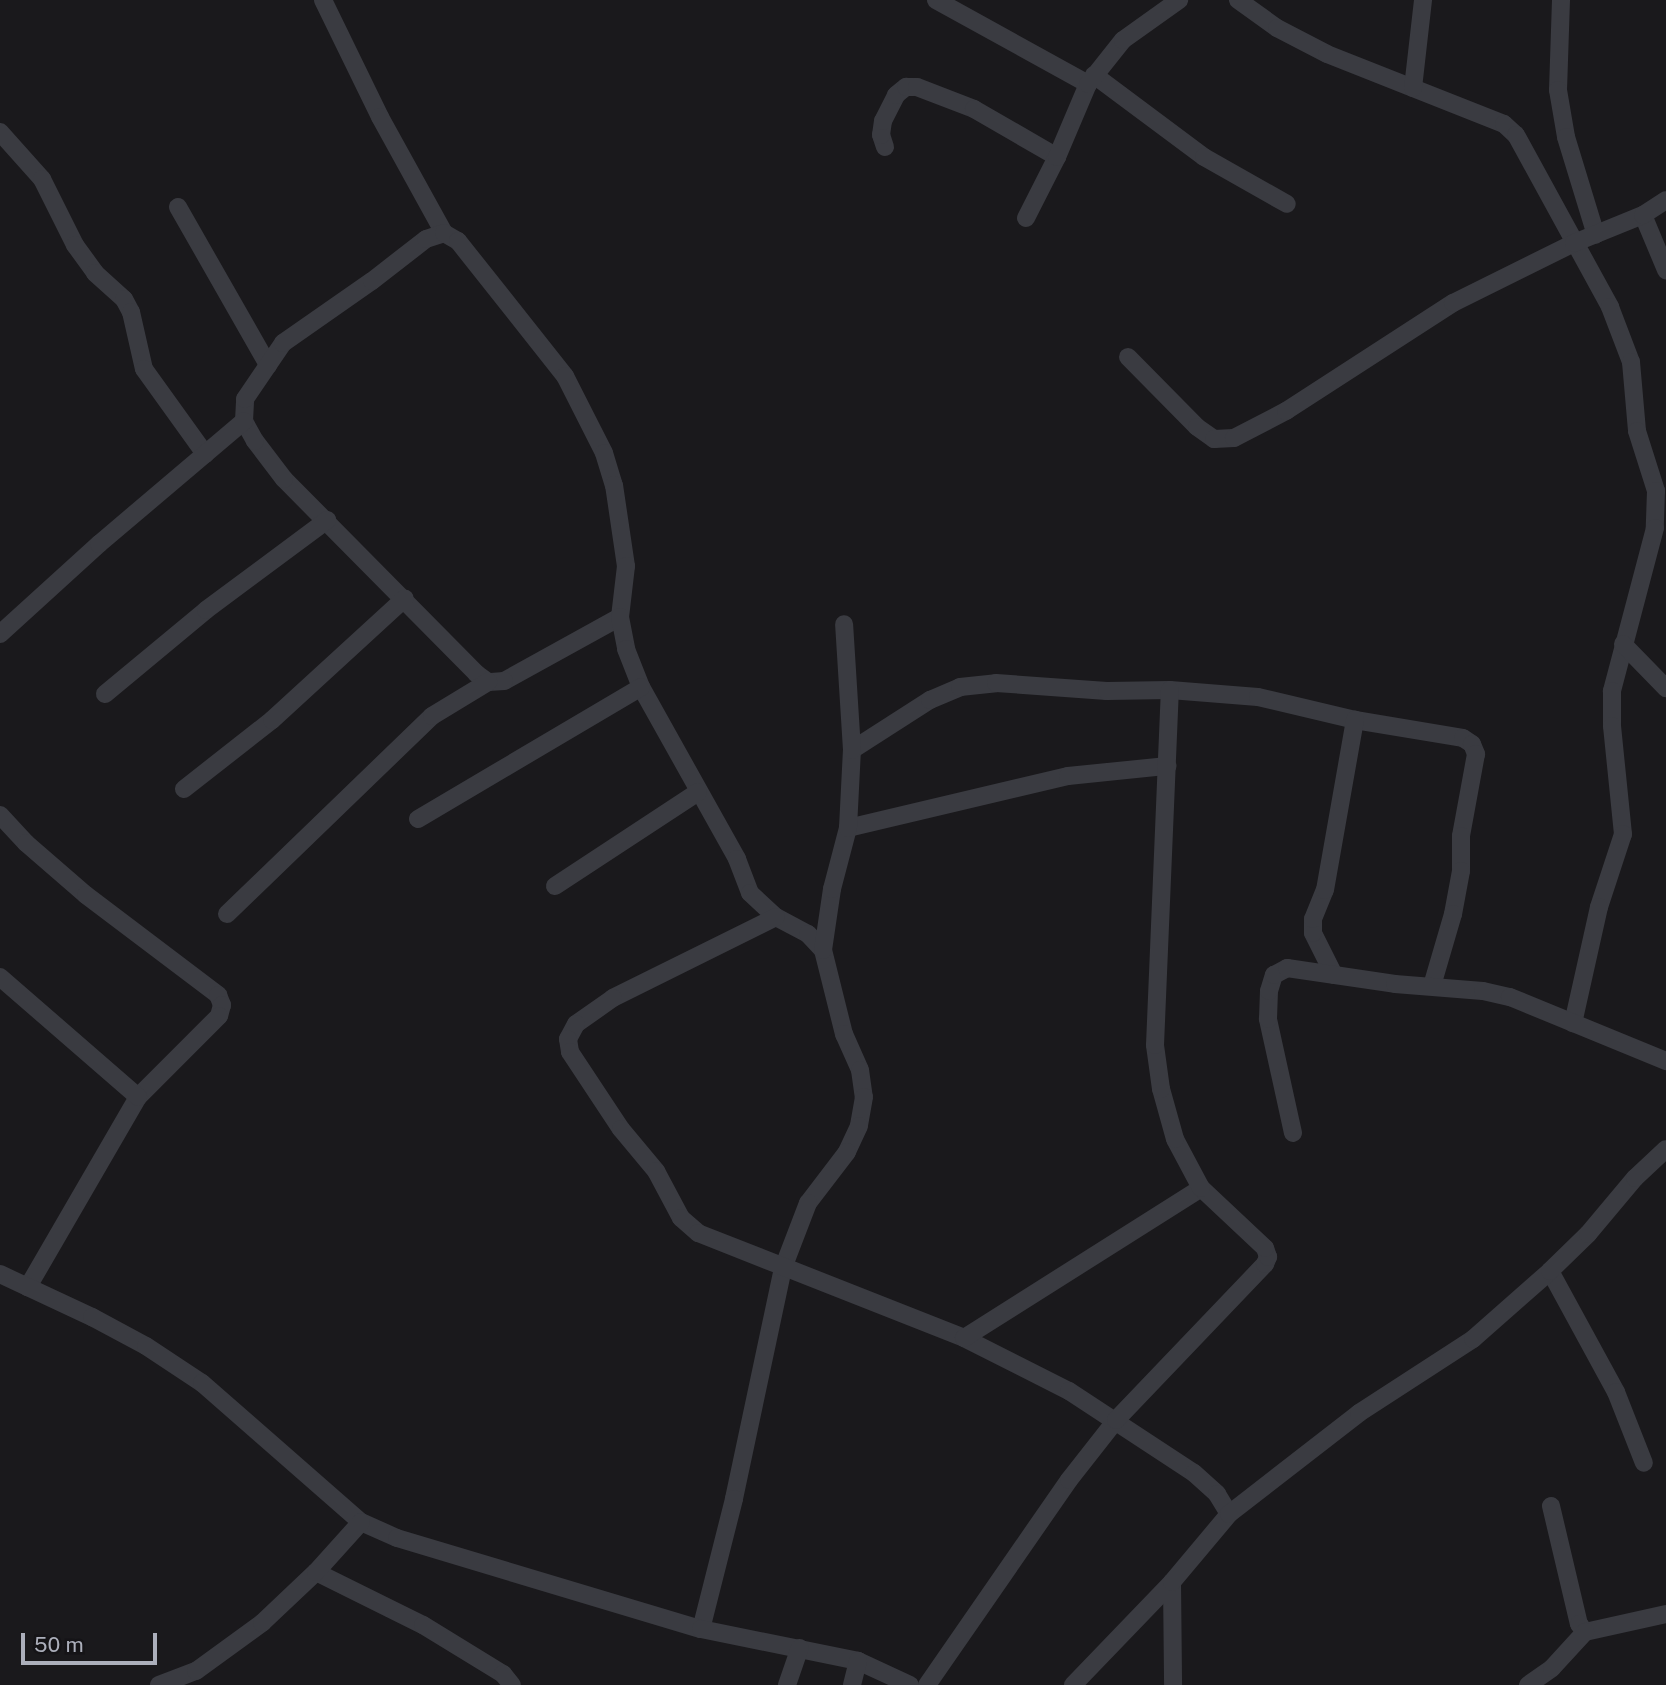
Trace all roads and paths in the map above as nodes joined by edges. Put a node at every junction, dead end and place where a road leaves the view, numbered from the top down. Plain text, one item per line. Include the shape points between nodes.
1 (323, 0) edge
2 (936, 0) edge
3 (1179, 0) edge
4 (1238, 0) edge
5 (1423, 0) edge
6 (1561, 0) edge
7 (1255, 6) edge
8 (1091, 80) junction
9 (1413, 88) junction
10 (0, 132) edge
11 (886, 147) dead end
12 (1057, 157) junction
13 (1666, 200) edge
14 (1287, 204) dead end
15 (178, 207) dead end
16 (1643, 215) junction
17 (1026, 218) dead end
18 (444, 233) junction
19 (1596, 235) junction
20 (1574, 243) junction
21 (1666, 270) edge
22 (1128, 357) dead end
23 (268, 365) junction
24 (244, 421) junction
25 (205, 454) junction
26 (327, 520) junction
27 (405, 598) junction
28 (620, 617) junction
29 (844, 624) dead end
30 (0, 634) edge
31 (1623, 643) junction
32 (488, 682) junction
33 (641, 687) junction
34 (1666, 688) edge
35 (1170, 690) junction
36 (105, 694) dead end
37 (1355, 720) junction
38 (852, 750) junction
39 (1167, 766) junction
40 (184, 789) dead end
41 (698, 792) junction
42 (0, 815) edge
43 (418, 819) dead end
44 (848, 828) junction
45 (555, 886) dead end
46 (227, 914) dead end
47 (776, 917) junction
48 (823, 950) junction
49 (1334, 975) junction
50 (0, 977) edge
51 (1432, 986) junction
52 (1573, 1023) junction
53 (1666, 1061) edge
54 (138, 1097) junction
55 (1293, 1133) dead end
56 (1666, 1149) edge
57 (1201, 1188) junction
58 (783, 1268) junction
59 (1550, 1271) junction
60 (0, 1274) edge
61 (28, 1287) junction
62 (964, 1338) junction
63 (1116, 1420) junction
64 (1644, 1463) dead end
65 (1551, 1506) dead end
66 (1229, 1514) junction
67 (361, 1522) junction
68 (316, 1572) junction
69 (1172, 1582) junction
70 (1666, 1614) edge
71 (701, 1629) junction
72 (1585, 1632) junction
73 (800, 1648) junction
74 (859, 1661) junction
75 (159, 1685) edge
76 (512, 1685) edge
77 (787, 1685) edge
78 (852, 1685) edge
79 (911, 1685) edge
80 (927, 1685) edge
81 (1073, 1685) edge
82 (1173, 1685) edge
83 (1528, 1685) edge

1 - 18 street
2 - 8 street
3 - 8 street via 1123,40
4 - 7 street
5 - 9 street
6 - 19 street via 1558,90 1566,137
7 - 9 street via 1327,54
8 - 12 street
8 - 14 street via 1204,157
9 - 20 street via 1504,124 1516,135
10 - 25 street via 42,179 75,245 95,273 124,299 144,369
11 - 12 street via 881,135 883,121 896,95 906,87 917,87 974,109
12 - 17 street
13 - 16 street
15 - 23 street
16 - 19 street
16 - 21 street
18 - 23 street via 426,239 283,343
18 - 28 street via 458,241 510,303 565,376 587,415 614,485 622,523 626,566
19 - 20 street
20 - 22 street via 1453,303 1286,411 1234,438 1214,439 1197,427
20 - 31 street via 1610,307 1631,362 1637,431 1656,491 1655,528
23 - 24 street via 245,399
24 - 25 street
24 - 26 street via 284,479
25 - 30 street
26 - 27 street
26 - 36 street via 206,610
27 - 32 street
27 - 40 street via 272,719
28 - 32 street via 504,681
28 - 33 street
29 - 38 street
31 - 34 street
31 - 52 street via 1612,691 1612,726 1623,834 1599,906
32 - 46 street via 432,716
33 - 41 street
33 - 43 street
35 - 37 street via 1258,697
35 - 38 street via 1107,691 996,683 960,687 930,700
35 - 39 street
37 - 49 street via 1325,890 1314,919 1313,933
37 - 51 street via 1463,737 1476,754 1465,804 1453,914
38 - 44 street
39 - 44 street via 1068,776
39 - 57 street via 1155,1045 1175,1139
41 - 45 street
41 - 47 street via 737,859 750,893
42 - 54 street via 86,895 218,995 222,1005 219,1016
44 - 48 street via 832,888
47 - 48 street via 808,934
47 - 58 street via 613,998 576,1024 568,1039 570,1052 621,1129 656,1171 681,1218 698,1233
48 - 58 street via 864,1097 859,1126 847,1152 808,1203
49 - 51 street
49 - 55 street via 1287,968 1275,975 1269,991 1268,1018
50 - 54 street
51 - 52 street via 1510,997
52 - 53 street
54 - 61 street
56 - 59 street
57 - 62 street
57 - 63 street via 1265,1248 1268,1257
58 - 62 street
58 - 71 street
59 - 64 street via 1616,1392
59 - 66 street via 1473,1339 1359,1413
60 - 61 street
61 - 67 street via 146,1346 202,1383
62 - 63 street
63 - 66 street via 1194,1473 1217,1494
63 - 80 street
65 - 72 street via 1578,1623
66 - 69 street
67 - 68 street
67 - 71 street via 425,1549 481,1561
68 - 75 street via 220,1655 196,1671
68 - 76 street via 423,1625 502,1674
69 - 81 street
69 - 82 street
70 - 72 street
71 - 73 street
72 - 83 street via 1552,1668
73 - 74 street
73 - 77 street
74 - 78 street
74 - 79 street

